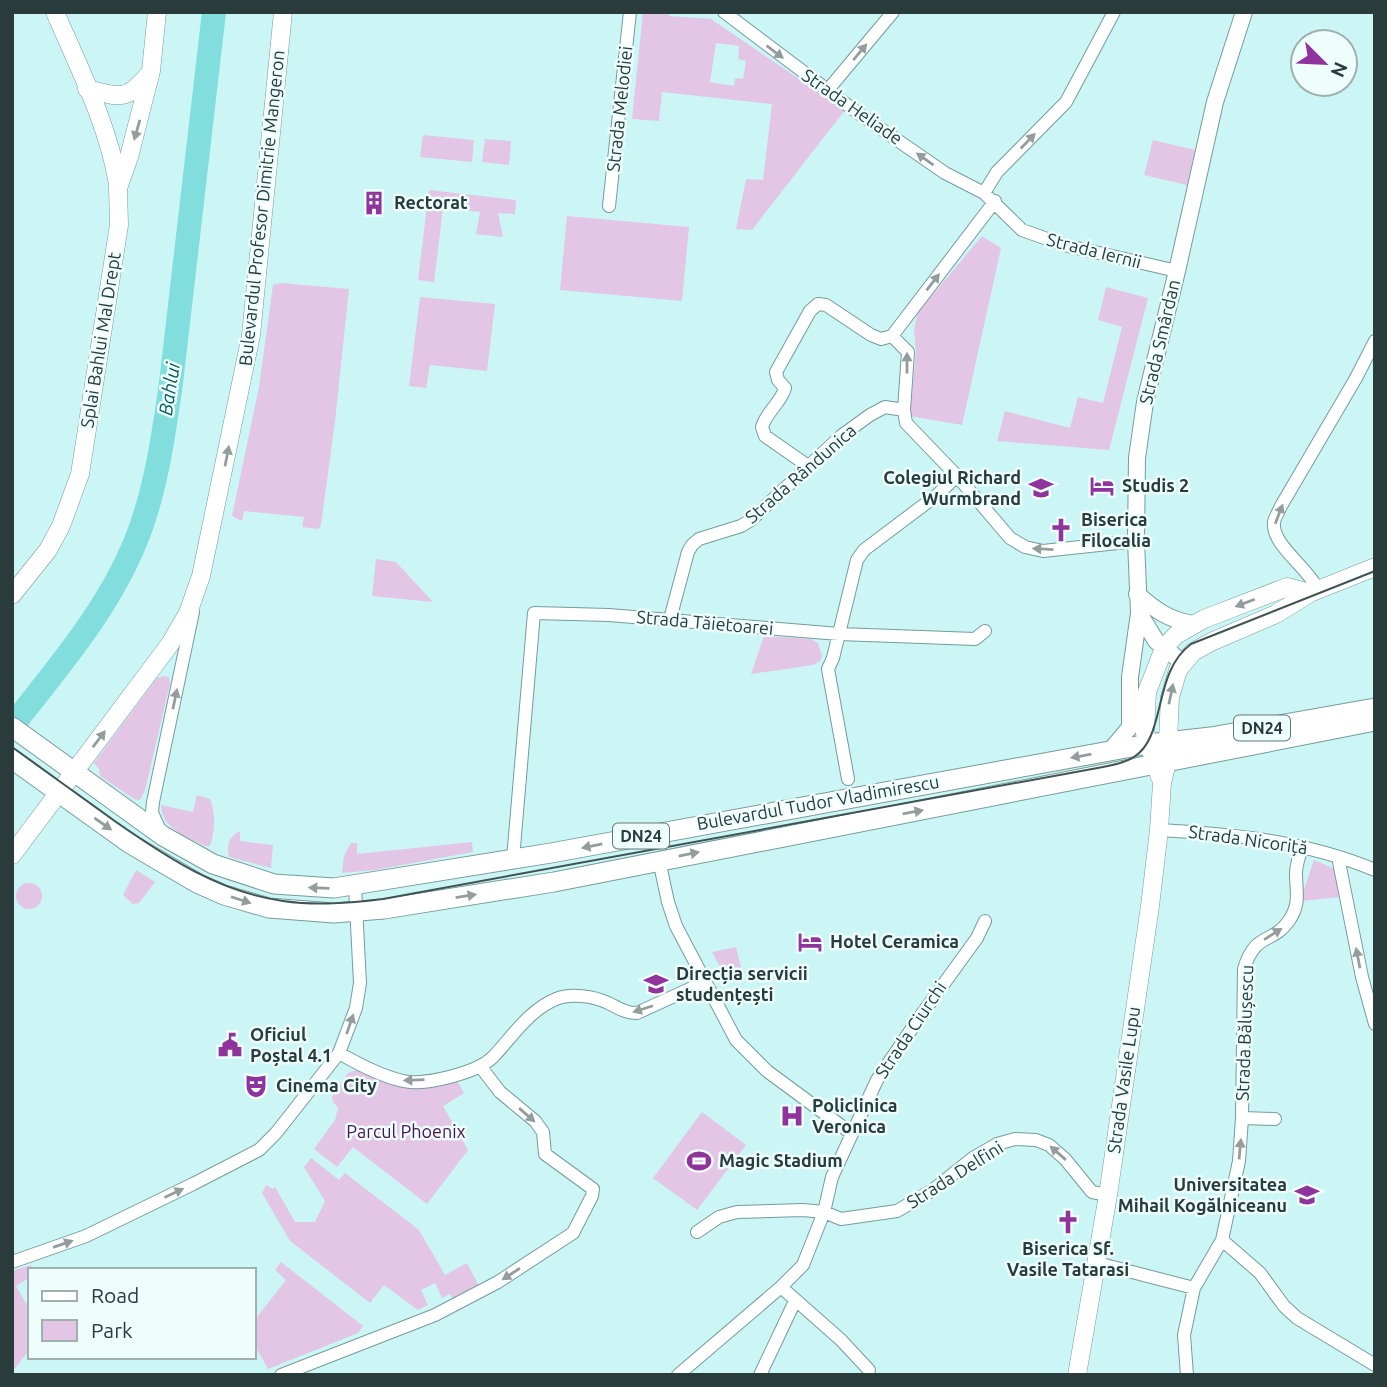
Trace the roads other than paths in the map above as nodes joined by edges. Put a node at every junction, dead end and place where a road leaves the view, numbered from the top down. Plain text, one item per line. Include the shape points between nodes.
1 (55, 12) edge
2 (157, 12) edge
3 (283, 12) edge
4 (631, 12) edge
5 (724, 12) edge
6 (892, 12) edge
7 (1114, 12) edge
8 (1244, 12) edge
9 (151, 71) junction
10 (87, 89) junction
11 (827, 91) junction
12 (118, 188) junction
13 (990, 197) junction
14 (609, 206) dead end
15 (1177, 271) junction
16 (892, 336) junction
17 (1375, 341) edge
18 (904, 410) junction
19 (808, 466) junction
20 (957, 476) junction
21 (1136, 541) junction
22 (1375, 567) edge
23 (201, 576) junction
24 (1314, 592) junction
25 (1137, 594) junction
26 (12, 595) edge
27 (1139, 613) junction
28 (670, 619) junction
29 (1193, 624) junction
30 (985, 631) dead end
31 (839, 634) junction
32 (1164, 649) junction
33 (1183, 663) junction
34 (1375, 708) edge
35 (1375, 722) edge
36 (12, 727) edge
37 (1157, 743) junction
38 (1110, 751) junction
39 (12, 760) edge
40 (1161, 770) junction
41 (75, 773) junction
42 (848, 779) dead end
43 (59, 793) junction
44 (1159, 830) junction
45 (163, 836) junction
46 (1302, 846) junction
47 (12, 855) edge
48 (1340, 858) junction
49 (513, 859) junction
50 (659, 860) junction
51 (1375, 870) edge
52 (355, 886) junction
53 (357, 912) junction
54 (985, 921) dead end
55 (705, 982) junction
56 (1375, 1024) edge
57 (339, 1053) junction
58 (480, 1066) junction
59 (1242, 1118) junction
60 (1275, 1119) dead end
61 (851, 1133) junction
62 (1108, 1195) junction
63 (824, 1212) junction
64 (697, 1232) dead end
65 (1222, 1240) junction
66 (12, 1262) edge
67 (1097, 1262) junction
68 (781, 1287) junction
69 (1194, 1288) junction
70 (796, 1301) junction
71 (1375, 1365) edge
72 (869, 1370) dead end
73 (281, 1375) edge
74 (678, 1375) edge
75 (760, 1375) edge
76 (1077, 1375) edge
77 (1187, 1375) edge

1 - 10 main road
2 - 9 main road, Splai Bahlui Mal Drept
23 -> 3 main road, Bulevardul Profesor Dimitrie Mangeron via 251,335
4 - 14 street, Strada Melodiei
5 -> 11 street, Strada Heliade
11 -> 6 street
13 -> 7 street via 997,172 1066,102
8 - 15 street, Strada Smârdan via 1215,102
9 - 10 main road via 135,91 124,96
9 -> 12 main road, Splai Bahlui Mal Drept
10 - 12 main road via 109,142
13 -> 11 street, Strada Heliade via 945,173
12 - 26 main road, Splai Bahlui Mal Drept via 119,225 80,474 48,550
13 - 15 street, Strada Iernii via 1022,230 1043,239
16 -> 13 street
15 - 21 street, Strada Smârdan via 1145,402 1137,458
18 -> 16 street via 908,352
16 - 19 street via 881,339 871,335 826,305 818,304 810,311 776,372 785,388 762,427 765,436
24 -> 17 street via 1298,561 1275,536 1274,522
18 - 19 street, Strada Rândunica via 885,407 870,415
18 - 20 street via 906,423
19 - 28 street, Strada Rândunica via 751,520 694,543
21 -> 20 street via 1043,551 1025,547 1010,538
20 - 31 street via 859,556
21 - 25 street, Strada Smârdan
22 - 24 main road
41 -> 23 main road, Bulevardul Profesor Dimitrie Mangeron via 170,643 188,614
45 -> 23 street via 152,813 153,802
24 -> 29 main road via 1287,587
24 - 33 main road via 1192,652
25 - 27 street, Strada Smârdan
25 - 29 street via 1162,615
27 - 32 street, Strada Smârdan
27 - 38 street via 1129,727
28 - 31 street, Strada Tăietoarei
28 - 49 street, Strada Tăietoarei via 534,613
29 - 32 main road
30 - 31 street, Strada Tăietoarei via 975,639
31 - 42 street via 828,669
32 - 33 street, Strada Smârdan
32 - 37 main road via 1147,692 1145,733
37 -> 33 main road
34 - 37 main road, Bulevardul Tudor Vladimirescu / DN24
35 - 40 main road, Bulevardul Tudor Vladimirescu / DN24
36 - 41 main road, Bulevardul Tudor Vladimirescu / DN24
37 - 38 main road, Bulevardul Tudor Vladimirescu / DN24
37 - 40 main road, Strada Vasile Lupu
38 -> 49 main road, Bulevardul Tudor Vladimirescu / DN24
39 - 43 main road, Bulevardul Tudor Vladimirescu / DN24
40 - 44 main road, Strada Vasile Lupu
50 -> 40 main road, Bulevardul Tudor Vladimirescu / DN24
41 - 43 main road, Bulevardul Profesor Dimitrie Mangeron
41 - 45 main road, Bulevardul Tudor Vladimirescu / DN24
43 - 47 main road, Bulevardul Profesor Dimitrie Mangeron
43 -> 53 main road, Bulevardul Tudor Vladimirescu / DN24 via 129,843 225,895 269,908
44 - 46 street, Strada Nicoriță
44 - 62 main road, Strada Vasile Lupu
52 -> 45 main road, Bulevardul Tudor Vladimirescu / DN24 via 274,884 213,864
46 - 48 street, Strada Nicoriță
59 -> 46 street, Strada Bălușescu via 1244,970 1254,947 1284,927 1293,914 1299,898 1296,872
48 - 51 street, Strada Nicoriță
56 -> 48 street
49 - 52 main road, Bulevardul Tudor Vladimirescu / DN24
53 -> 50 main road, Bulevardul Tudor Vladimirescu / DN24 via 554,882
50 - 55 street via 676,926
52 - 53 street
57 -> 53 street via 360,983
54 - 61 street, Strada Ciurchi via 877,1080
55 -> 58 street via 637,1013 584,997 556,999 536,1011
55 - 61 street via 736,1040 758,1063
58 -> 57 street via 457,1076 406,1082
66 -> 57 street via 86,1236 258,1150
58 -> 73 street via 543,1132 545,1154 593,1189 573,1233 460,1304
59 - 60 street
65 -> 59 street, Strada Bălușescu via 1239,1161
61 - 63 street, Strada Ciurchi via 832,1177
62 -> 63 street, Strada Delfini via 1092,1192 1049,1146 1015,1139 974,1158 897,1211 841,1219
62 - 67 main road, Strada Vasile Lupu
63 - 64 street, Strada Delfini via 737,1212 719,1217
63 - 68 street, Strada Ciurchi via 803,1265
65 - 69 street, Strada Bălușescu
65 - 71 street via 1260,1273 1297,1318
67 - 69 street
67 - 76 main road, Strada Vasile Lupu
68 - 70 street
68 - 74 street, Strada Ciurchi
69 - 77 street, Strada Bălușescu via 1184,1335
70 - 72 street
70 - 75 street

